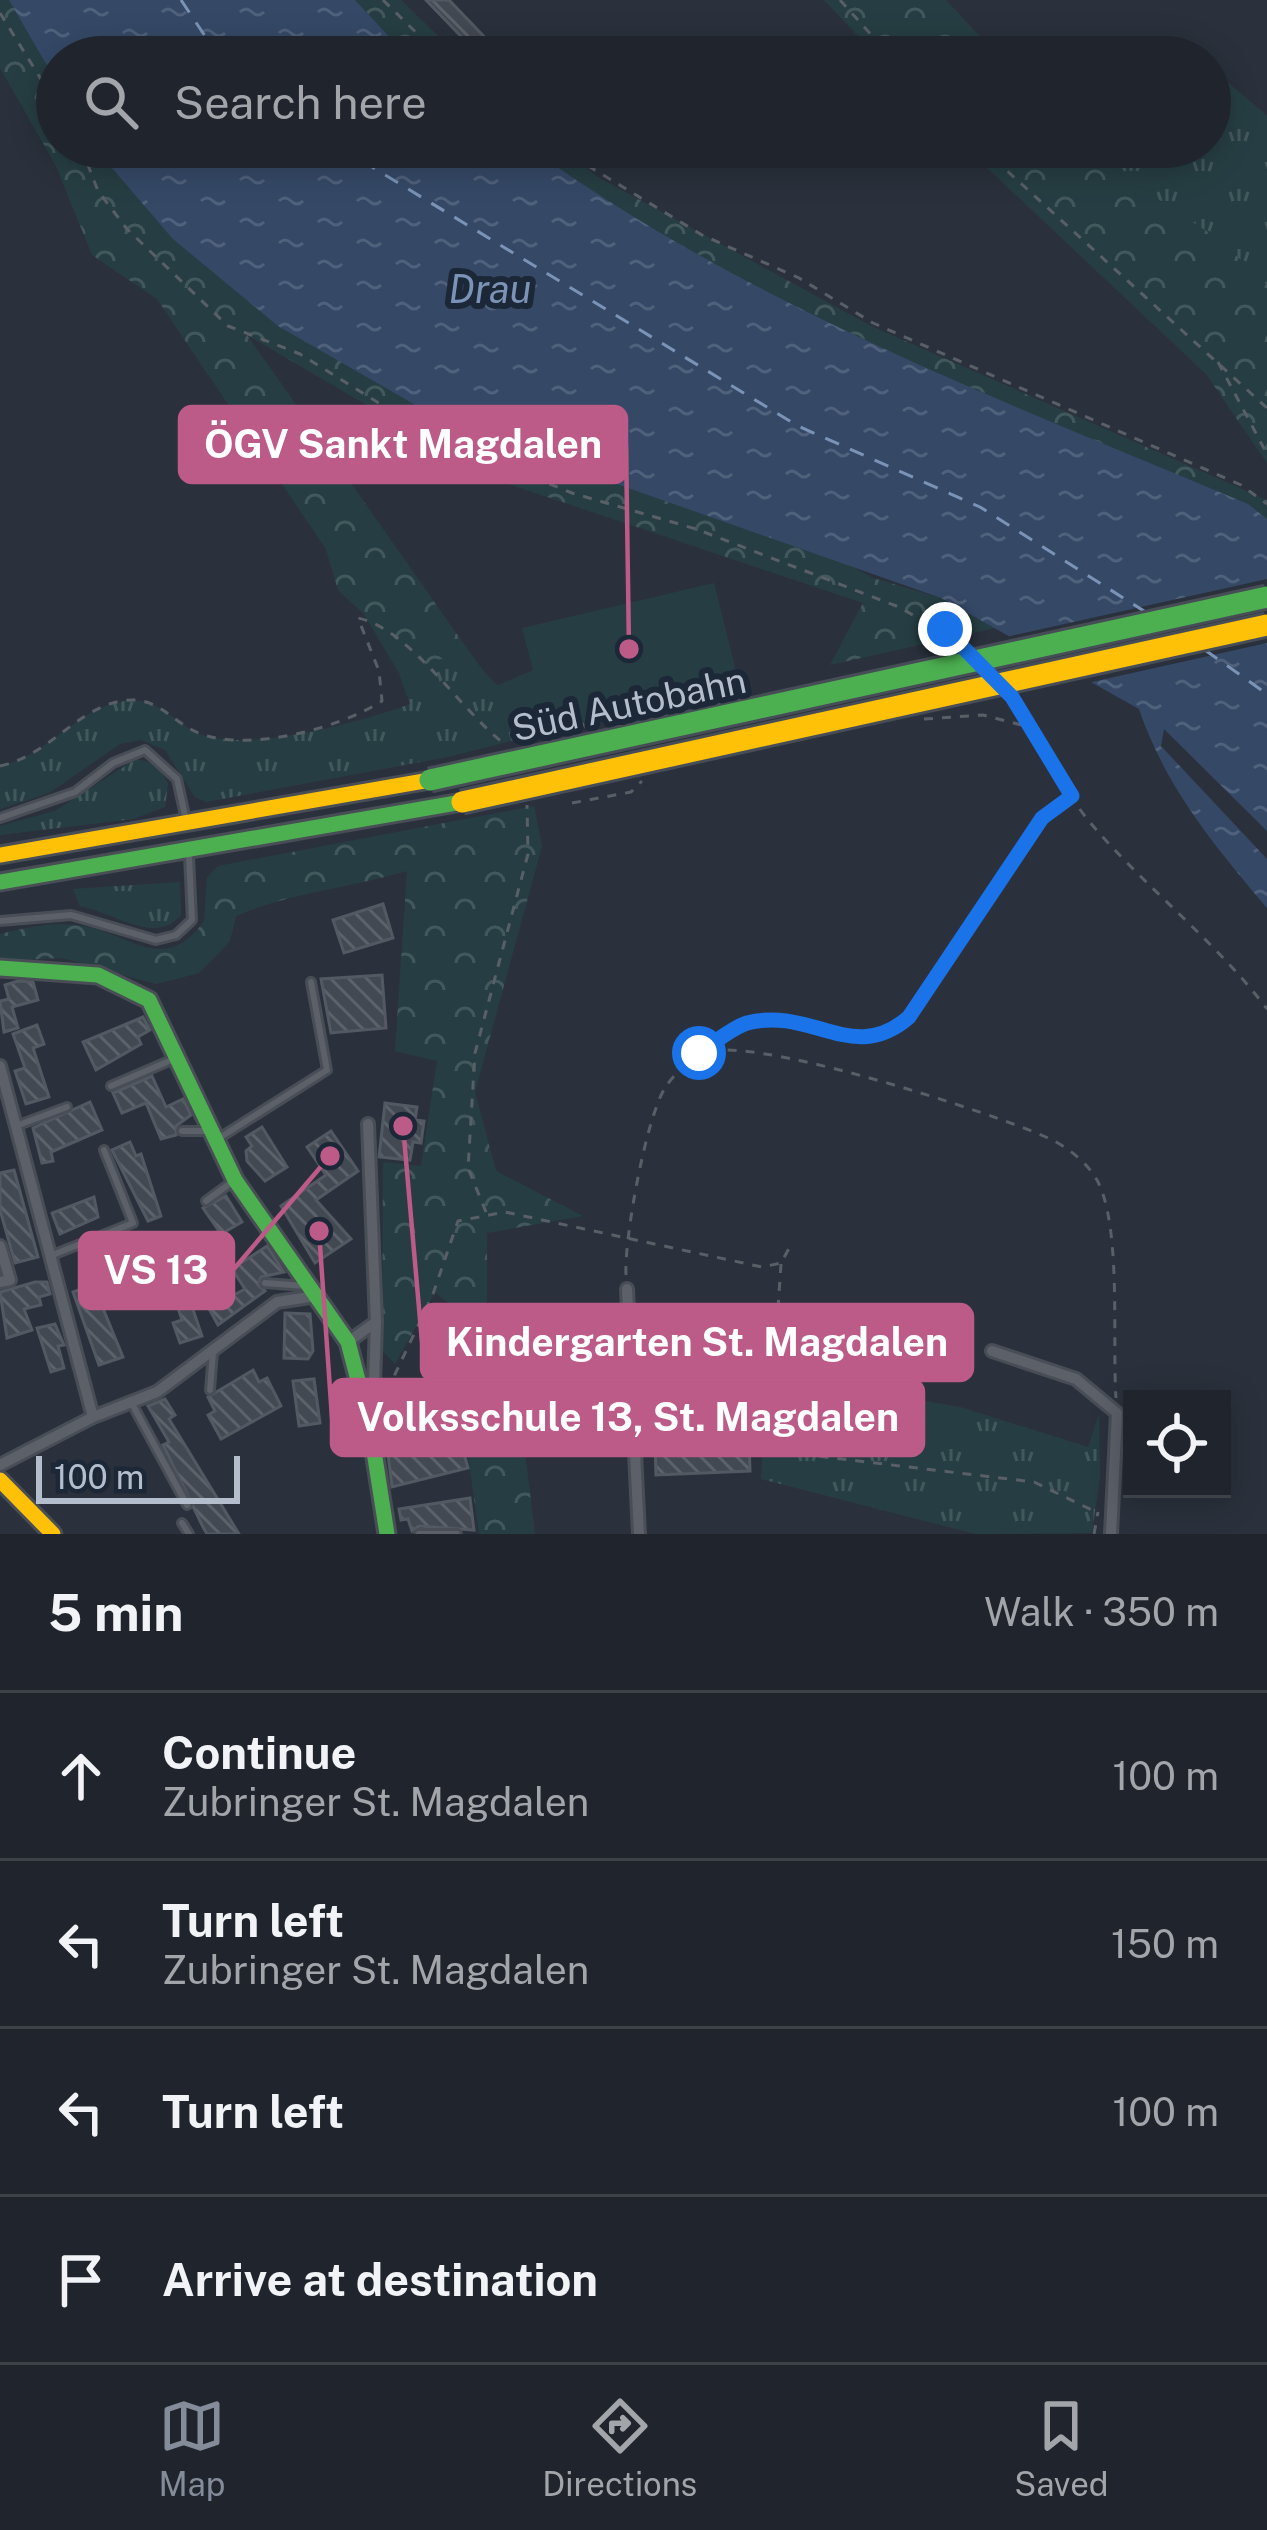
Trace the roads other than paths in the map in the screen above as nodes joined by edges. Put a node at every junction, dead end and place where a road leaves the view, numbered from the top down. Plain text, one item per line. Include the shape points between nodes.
1 (1267, 597) edge
2 (1267, 625) edge
3 (0, 818) edge
4 (187, 825) junction
5 (188, 853) junction
6 (0, 855) edge
7 (0, 882) edge
8 (0, 921) edge
9 (0, 968) edge
10 (311, 982) dead end
11 (179, 1057) junction
12 (0, 1066) edge
13 (111, 1086) dead end
14 (67, 1107) dead end
15 (368, 1124) dead end
16 (16, 1126) junction
17 (182, 1132) dead end
18 (211, 1137) junction
19 (104, 1150) dead end
20 (235, 1180) junction
21 (206, 1201) dead end
22 (0, 1246) edge
23 (50, 1256) junction
24 (0, 1282) edge
25 (265, 1283) dead end
26 (627, 1289) road end
27 (313, 1291) junction
28 (376, 1322) junction
29 (348, 1342) junction
30 (992, 1351) dead end
31 (213, 1352) junction
32 (210, 1390) dead end
33 (131, 1402) junction
34 (364, 1402) junction
35 (93, 1417) junction
36 (0, 1465) edge
37 (0, 1480) edge
38 (187, 1505) dead end
39 (182, 1523) dead end
40 (53, 1534) edge
41 (189, 1534) edge
42 (387, 1534) edge
43 (419, 1534) edge
44 (457, 1534) edge
45 (639, 1534) edge
46 (1111, 1534) edge

1 - 4 main road, Süd Autobahn, bridge via 430,780
2 - 5 main road, Süd Autobahn, bridge via 461,802
3 - 4 lane via 75,792 145,750 177,779
4 - 6 main road, Süd Autobahn
5 - 7 main road, Süd Autobahn
5 - 8 lane via 192,920 176,934 156,940 70,915
9 - 11 main road via 68,969 133,988
10 - 18 lane via 327,1070
11 - 13 lane
11 - 18 main road
12 - 16 street
14 - 16 lane
15 - 28 street
16 - 23 street
17 - 18 lane
18 - 20 main road
19 - 23 lane via 134,1222
20 - 21 lane
20 - 27 main road
22 - 24 street via 10,1280
23 - 35 street
25 - 27 lane
26 - 45 street
27 - 29 main road
27 - 31 street via 277,1302
28 - 29 street
28 - 34 street via 374,1384
29 - 34 main road
30 - 46 street via 1076,1378 1117,1413
31 - 32 lane
31 - 33 street
33 - 35 street
33 - 38 lane
34 - 42 main road
35 - 36 street
37 - 40 main road
39 - 41 lane
43 - 44 lane

